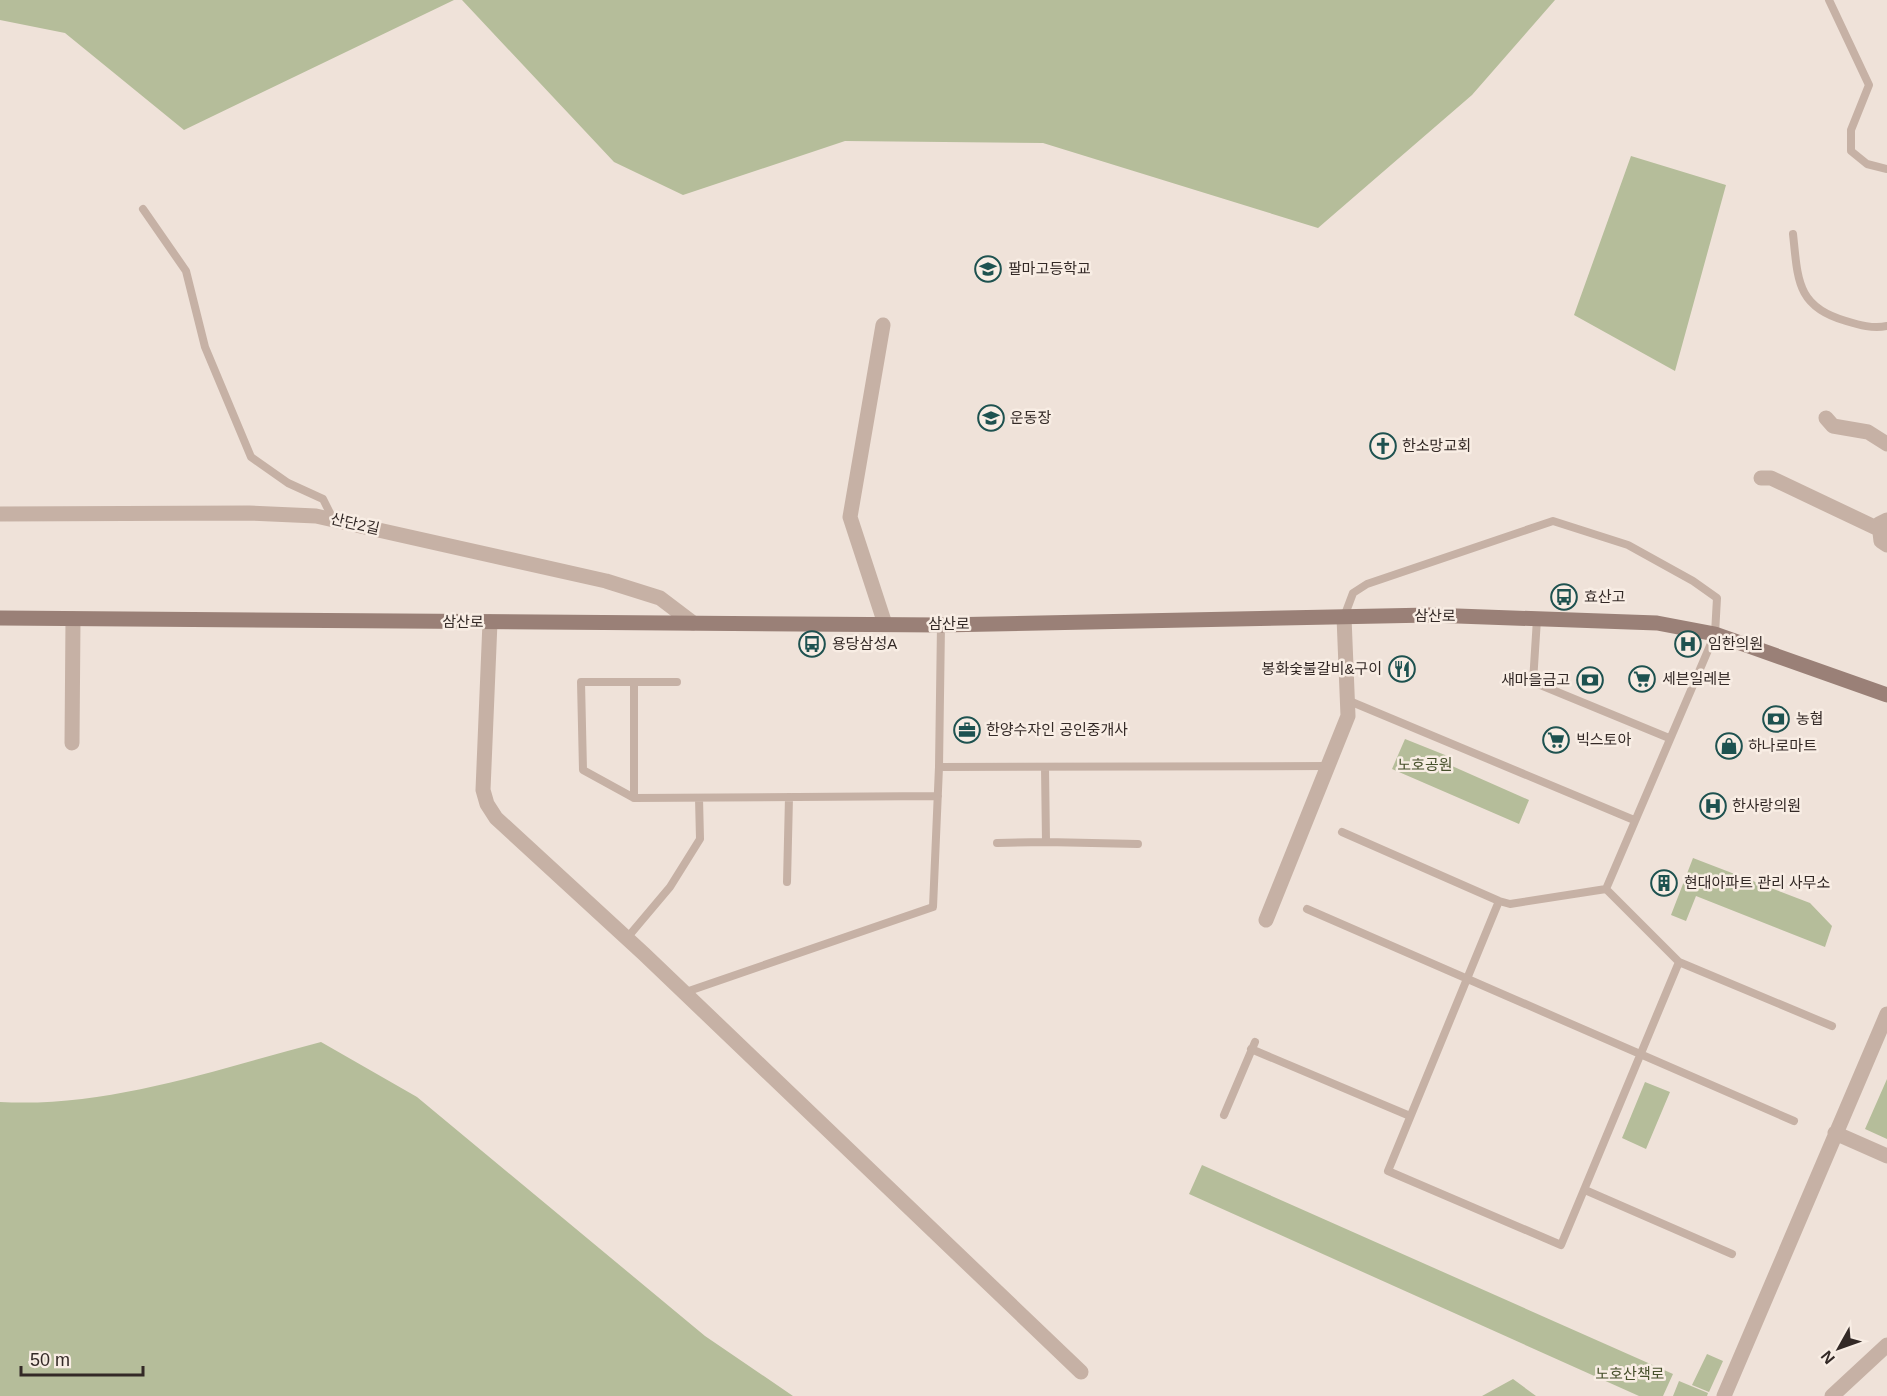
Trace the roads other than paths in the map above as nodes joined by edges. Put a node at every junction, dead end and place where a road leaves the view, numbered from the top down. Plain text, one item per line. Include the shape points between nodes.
1 (1829, 0) edge
2 (1887, 169) edge
3 (142, 209) dead end
4 (1794, 234) dead end
5 (883, 325) dead end
6 (1887, 326) edge
7 (1826, 418) dead end
8 (1887, 444) edge
9 (1761, 478) dead end
10 (0, 514) edge
11 (333, 520) junction
12 (1884, 528) edge
13 (1887, 545) edge
14 (1344, 617) junction
15 (0, 618) edge
16 (73, 619) junction
17 (1537, 619) junction
18 (490, 622) junction
19 (693, 623) junction
20 (885, 624) junction
21 (941, 624) junction
22 (1715, 634) junction
23 (634, 682) junction
24 (677, 682) dead end
25 (1886, 691) edge
26 (1347, 700) junction
27 (1668, 738) junction
28 (72, 743) dead end
29 (1328, 766) junction
30 (939, 767) junction
31 (1046, 767) junction
32 (938, 796) junction
33 (789, 797) junction
34 (634, 798) junction
35 (699, 798) junction
36 (1634, 820) junction
37 (1342, 832) dead end
38 (1046, 842) junction
39 (997, 843) dead end
40 (1138, 844) dead end
41 (787, 882) dead end
42 (1606, 889) junction
43 (1499, 901) junction
44 (1307, 909) dead end
45 (1266, 920) dead end
46 (627, 938) junction
47 (1679, 962) junction
48 (1467, 978) junction
49 (683, 993) junction
50 (1887, 1014) edge
51 (1832, 1026) dead end
52 (1641, 1054) junction
53 (1224, 1115) dead end
54 (1410, 1116) junction
55 (1794, 1121) dead end
56 (1835, 1133) junction
57 (1887, 1156) edge
58 (1585, 1190) junction
59 (1732, 1254) dead end
60 (1887, 1345) edge
61 (1081, 1372) dead end
62 (1724, 1396) edge
63 (1832, 1396) edge

1 - 2 lane via 1869,85 1851,130 1851,151 1867,164
3 - 11 lane via 186,271 205,347 251,457 288,483 323,499
4 - 6 lane via 1806,300 1827,316 1877,328
5 - 20 street via 850,517
7 - 8 street via 1833,426 1868,432
9 - 12 street via 1771,478
10 - 11 street, 산단2길 via 277,513
11 - 19 street, 산단2길 via 606,581 660,598
12 - 13 street via 1881,541
14 - 17 main road, 삼산로
14 - 21 main road, 삼산로
14 - 22 lane via 1353,593 1367,584 1553,521 1628,544 1693,581 1717,598
14 - 26 street
15 - 16 main road, 삼산로
16 - 18 main road, 삼산로
16 - 28 street
17 - 22 main road, 삼산로 via 1657,623
17 - 27 lane via 1533,682
18 - 19 main road, 삼산로
18 - 46 street via 483,790 487,804 496,818
19 - 20 main road, 삼산로
20 - 21 main road, 삼산로
21 - 30 lane
22 - 25 main road, 삼산로
22 - 27 lane
23 - 24 lane
23 - 34 lane
23 - 34 lane via 581,682 583,770
26 - 29 street via 1348,716
26 - 36 lane
27 - 36 lane
29 - 31 lane
29 - 45 street
30 - 31 lane
30 - 32 lane
31 - 38 lane
32 - 33 lane
32 - 49 lane via 933,907
33 - 35 lane
33 - 41 lane
34 - 35 lane
35 - 46 lane via 700,839 670,887
36 - 42 lane
37 - 43 lane
38 - 39 lane
38 - 40 lane
42 - 43 lane via 1510,903
42 - 47 lane
43 - 48 lane
44 - 48 lane
46 - 49 street
47 - 51 lane
47 - 52 lane
48 - 52 lane
48 - 54 lane
49 - 61 street
50 - 56 street
52 - 55 lane
52 - 58 lane
53 - 54 lane via 1253,1046
54 - 58 lane via 1388,1171 1561,1245
56 - 57 street
56 - 62 street
58 - 59 lane
60 - 63 street

